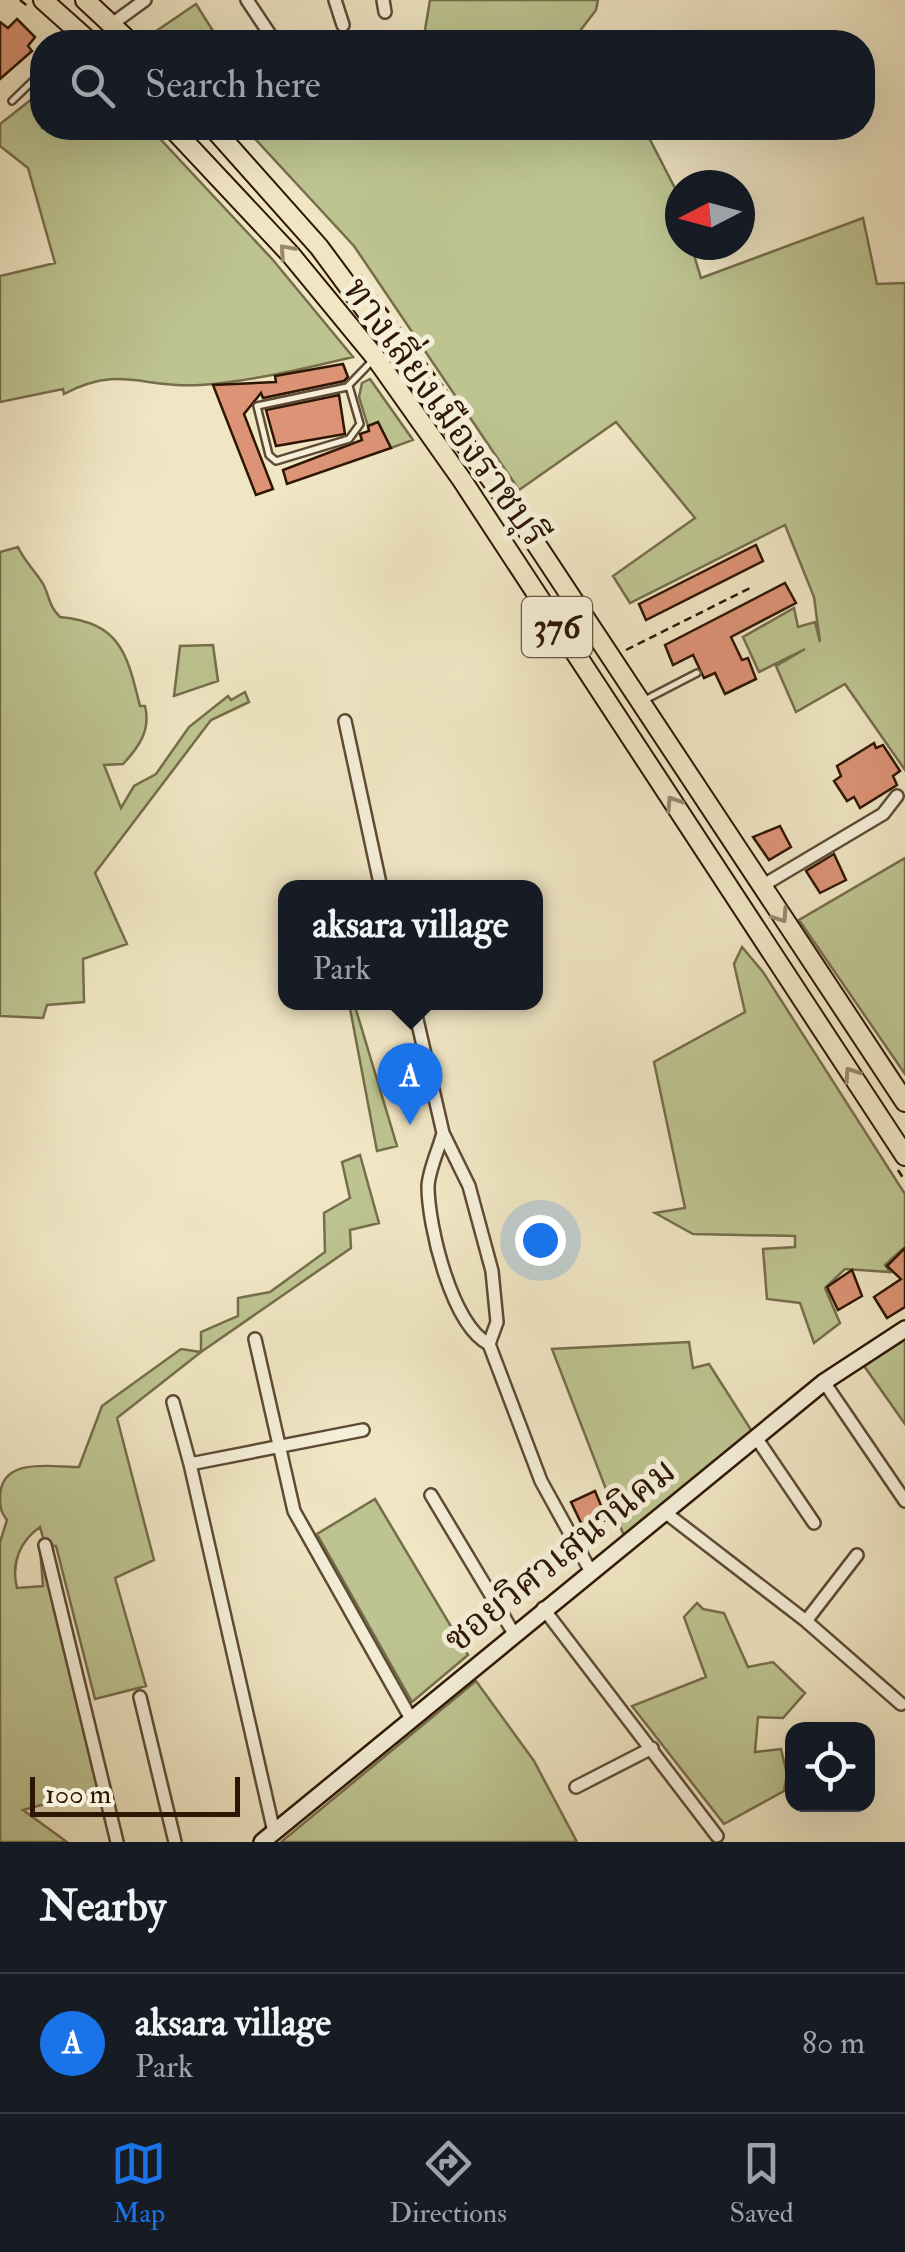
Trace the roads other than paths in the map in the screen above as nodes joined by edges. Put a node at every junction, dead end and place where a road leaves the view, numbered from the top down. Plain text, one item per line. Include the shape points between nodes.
1 (43, 0) edge
2 (85, 0) edge
3 (145, 0) edge
4 (247, 0) edge
5 (334, 0) edge
6 (112, 24) junction
7 (343, 26) dead end
8 (71, 30) edge
9 (118, 30) edge
10 (266, 30) edge
11 (30, 84) edge
12 (12, 101) dead end
13 (173, 140) edge
14 (225, 140) edge
15 (376, 357) junction
16 (349, 386) junction
17 (482, 466) junction
18 (462, 480) junction
19 (696, 672) dead end
20 (641, 703) junction
21 (345, 721) dead end
22 (897, 796) dead end
23 (379, 880) edge
24 (762, 886) junction
25 (415, 1010) edge
26 (905, 1102) edge
27 (444, 1133) junction
28 (900, 1160) edge
29 (905, 1329) edge
30 (255, 1339) dead end
31 (489, 1344) junction
32 (824, 1382) junction
33 (173, 1402) dead end
34 (363, 1430) dead end
35 (756, 1438) junction
36 (279, 1447) junction
37 (190, 1464) junction
38 (432, 1495) dead end
39 (905, 1501) edge
40 (666, 1513) junction
41 (814, 1523) dead end
42 (45, 1545) dead end
43 (857, 1555) dead end
44 (590, 1570) junction
45 (543, 1608) junction
46 (806, 1621) junction
47 (514, 1632) junction
48 (140, 1697) dead end
49 (901, 1704) dead end
50 (410, 1718) junction
51 (652, 1748) junction
52 (576, 1787) dead end
53 (717, 1836) dead end
54 (268, 1837) edge
55 (116, 1842) edge
56 (175, 1842) edge

1 - 8 main road
2 - 6 main road
3 - 6 street
4 - 10 street
5 - 7 street
6 - 9 main road
11 - 12 lane
15 -> 13 main road, ทางเลี่ยงเมืองราชบุรี / 376 via 291,256
14 - 17 main road, ทางเลี่ยงเมืองราชบุรี / 376 via 319,247
15 - 16 lane
15 - 18 main road, ทางเลี่ยงเมืองราชบุรี / 376
16 - 16 lane via 257,406 268,456 276,461 349,439 360,424
17 - 18 main road
17 - 20 main road, ทางเลี่ยงเมืองราชบุรี / 376
28 -> 18 main road, ทางเลี่ยงเมืองราชบุรี / 376
19 - 20 lane
20 - 24 main road, ทางเลี่ยงเมืองราชบุรี / 376
21 - 23 street
22 - 24 street via 882,814
24 -> 26 main road, ทางเลี่ยงเมืองราชบุรี / 376
25 - 27 street
27 - 31 street via 469,1186 492,1271 497,1322
27 - 31 street via 428,1184 434,1233 448,1282 476,1337
29 - 32 street, ซอยวิศวเสนานิคม
30 - 36 street
31 - 44 street via 541,1481
32 - 35 street, ซอยวิศวเสนานิคม
32 - 39 street
33 - 37 street
34 - 36 street
35 - 40 street, ซอยวิศวเสนานิคม
35 - 41 street
36 - 37 street
36 - 50 street via 294,1511
37 - 54 street
38 - 47 street
40 - 44 street, ซอยวิศวเสนานิคม
40 - 46 street
42 - 55 street
43 - 46 street
44 - 45 street, ซอยวิศวเสนานิคม
45 - 47 street, ซอยวิศวเสนานิคม
45 - 51 street
46 - 49 street
47 - 50 street, ซอยวิศวเสนานิคม
48 - 56 street
50 - 54 street, ซอยวิศวเสนานิคม
51 - 52 street
51 - 53 street

